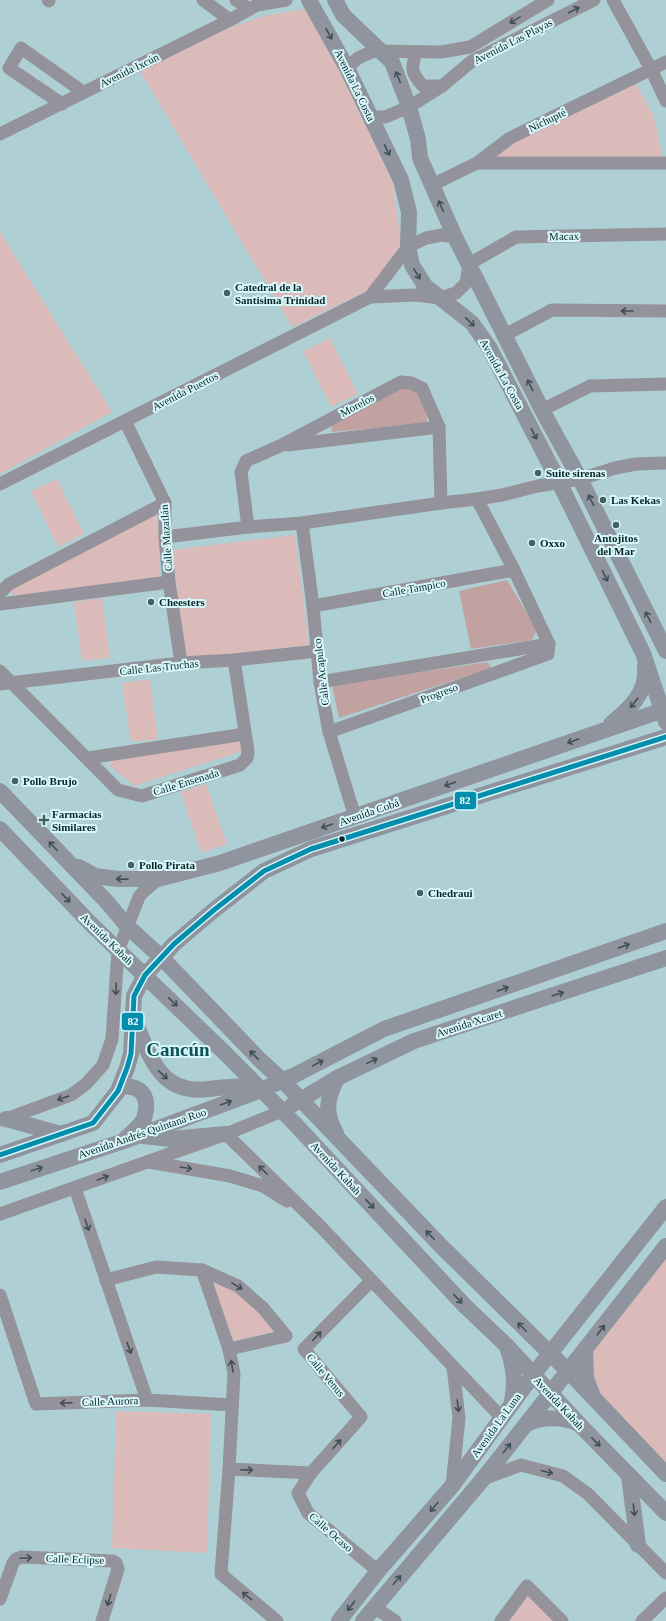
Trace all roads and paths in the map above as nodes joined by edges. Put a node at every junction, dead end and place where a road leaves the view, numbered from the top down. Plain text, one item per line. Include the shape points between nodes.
1 (203, 0) edge
2 (236, 0) edge
3 (286, 0) edge
4 (307, 0) edge
5 (335, 0) edge
6 (548, 0) edge
7 (594, 0) edge
8 (613, 0) edge
9 (255, 5) edge
10 (230, 20) junction
11 (381, 50) junction
12 (416, 52) junction
13 (666, 62) edge
14 (347, 68) junction
15 (651, 69) junction
16 (442, 86) junction
17 (83, 92) junction
18 (666, 101) edge
19 (62, 104) junction
20 (409, 107) junction
21 (371, 117) junction
22 (0, 134) edge
23 (477, 162) junction
24 (666, 163) edge
25 (432, 185) junction
26 (666, 234) edge
27 (455, 237) junction
28 (408, 247) junction
29 (469, 264) junction
30 (370, 298) junction
31 (440, 298) junction
32 (666, 311) edge
33 (505, 335) junction
34 (666, 384) edge
35 (542, 410) junction
36 (125, 421) junction
37 (439, 427) junction
38 (280, 446) junction
39 (666, 463) edge
40 (580, 479) junction
41 (559, 482) junction
42 (0, 484) edge
43 (477, 499) junction
44 (165, 503) junction
45 (441, 503) junction
46 (302, 523) junction
47 (248, 527) junction
48 (165, 537) junction
49 (514, 570) junction
50 (169, 582) junction
51 (0, 592) edge
52 (0, 604) edge
53 (314, 606) junction
54 (663, 645) edge
55 (549, 649) junction
56 (642, 650) junction
57 (318, 651) junction
58 (234, 660) junction
59 (181, 663) junction
60 (0, 671) edge
61 (320, 682) junction
62 (6, 683) edge
63 (665, 714) edge
64 (602, 731) junction
65 (329, 732) junction
66 (245, 734) junction
67 (666, 737) edge
68 (541, 752) junction
69 (88, 758) junction
70 (498, 790) junction
71 (0, 791) edge
72 (355, 816) junction
73 (0, 829) edge
74 (275, 845) junction
75 (310, 849) junction
76 (68, 862) junction
77 (158, 879) junction
78 (127, 926) junction
79 (666, 931) edge
80 (118, 950) junction
81 (162, 958) junction
82 (666, 958) edge
83 (145, 975) junction
84 (482, 996) junction
85 (133, 1016) junction
86 (414, 1041) junction
87 (337, 1078) junction
88 (283, 1081) junction
89 (121, 1087) junction
90 (261, 1090) junction
91 (301, 1100) junction
92 (282, 1111) junction
93 (3, 1120) edge
94 (60, 1134) junction
95 (226, 1134) junction
96 (139, 1136) junction
97 (124, 1141) junction
98 (341, 1143) junction
99 (0, 1155) edge
100 (147, 1162) junction
101 (17, 1176) junction
102 (0, 1182) edge
103 (75, 1188) junction
104 (0, 1195) edge
105 (666, 1207) edge
106 (0, 1214) edge
107 (321, 1227) junction
108 (666, 1246) edge
109 (202, 1270) junction
110 (106, 1280) junction
111 (609, 1280) junction
112 (371, 1281) junction
113 (628, 1295) junction
114 (0, 1296) edge
115 (507, 1346) junction
116 (229, 1350) junction
117 (585, 1350) junction
118 (550, 1354) junction
119 (453, 1367) junction
120 (569, 1372) junction
121 (533, 1375) junction
122 (550, 1394) junction
123 (147, 1400) junction
124 (594, 1400) junction
125 (512, 1403) junction
126 (232, 1405) junction
127 (501, 1418) junction
128 (527, 1424) junction
129 (579, 1424) junction
130 (229, 1469) junction
131 (310, 1473) junction
132 (666, 1474) edge
133 (629, 1476) junction
134 (483, 1479) junction
135 (452, 1486) junction
136 (666, 1513) edge
137 (638, 1545) junction
138 (378, 1571) junction
139 (666, 1573) edge
140 (666, 1598) edge
141 (0, 1599) edge
142 (374, 1607) junction
143 (102, 1621) edge
144 (277, 1621) edge
145 (339, 1621) edge
146 (363, 1621) edge
147 (395, 1621) edge
148 (501, 1621) edge
149 (562, 1621) edge
150 (642, 1621) edge

1 - 10 street
2 - 9 street
3 - 9 street, Avenida Ixcún
4 -> 14 main road, Avenida La Costa
5 - 11 main road via 343,16
6 -> 12 street, Avenida Las Playas via 470,47 441,52
16 -> 7 street, Avenida Las Playas via 472,61
8 - 15 street
9 - 10 street, Avenida Ixcún
10 - 17 street, Avenida Ixcún
11 - 12 street, Avenida Las Playas
11 - 14 street, Avenida Las Playas via 363,55
20 -> 11 main road via 392,62
12 - 16 street via 412,67 414,77 423,86
13 - 15 street, Nichupté
14 - 21 main road, Avenida La Costa
15 - 18 street
15 - 23 street, Nichupté via 510,138
16 - 20 street, Avenida Las Playas
17 - 19 street, Avenida Ixcún
17 - 19 street via 21,48 9,68
19 - 22 street, Avenida Ixcún
20 - 21 street, Avenida Las Playas via 391,115
20 - 25 main road, Avenida La Costa via 418,139 420,158
21 -> 28 main road, Avenida La Costa via 401,180 409,212
23 - 24 street
23 - 25 street, Nichupté
27 -> 25 main road, Avenida La Costa
26 - 29 street, Macax via 516,237
27 - 28 street, Avenida Puertos via 442,235 426,238
27 - 29 main road, Avenida La Costa
28 - 30 street, Avenida Puertos
28 -> 31 main road, Avenida La Costa via 412,265 425,286
29 - 31 street, Avenida Puertos via 466,283 456,293
29 - 33 main road, Avenida La Costa
30 - 31 street, Avenida Puertos via 415,295
30 - 36 street, Avenida Puertos
31 -> 41 main road, Avenida La Costa via 472,323 489,347
32 -> 33 street via 552,310
35 -> 33 main road, Avenida La Costa
34 - 35 street via 590,386
35 - 40 main road, Avenida La Costa
36 - 42 street, Avenida Puertos
36 - 44 street, Calle Mazatlán
37 - 38 street
37 - 38 street, Morelos via 422,388 401,382
37 - 45 street, Morelos
38 - 47 street, Morelos via 246,461 241,472
39 - 40 street via 636,464
40 - 41 street
54 -> 40 main road, Avenida La Costa
41 - 43 street via 502,496
41 -> 56 main road, Avenida La Costa
43 - 45 street
43 - 49 street
44 - 48 street, Calle Mazatlán
44 - 51 street via 9,584
45 - 46 street
46 - 47 street
46 - 53 street, Calle Acapulco
47 - 48 street
48 - 50 street, Calle Mazatlán
49 - 53 street, Calle Tampico
49 - 55 street
50 - 52 street
50 - 59 street, Calle Mazatlán
53 - 57 street, Calle Acapulco
54 - 56 main road
55 - 61 street
55 - 65 street, Progreso
56 - 63 main road, Avenida La Costa
56 -> 64 main road via 646,671 643,687 627,711
57 - 58 street, Calle Las Truchas
57 - 61 street, Calle Acapulco
58 - 59 street, Calle Las Truchas
58 - 66 street, Calle Ensenada
59 - 62 street, Calle Las Truchas
60 - 62 street, Calle Ensenada
61 - 65 street, Calle Acapulco
62 - 69 street, Calle Ensenada
63 - 64 main road, Avenida Cobá
64 -> 68 main road, Avenida Cobá
65 - 72 street, Calle Acapulco
66 - 69 street
66 - 69 street, Calle Ensenada via 247,758 240,765 142,796 118,790
67 - 70 main road, Avenida Cobá
68 - 70 main road
68 -> 72 main road, Avenida Cobá
70 - 75 main road, Avenida Cobá
76 -> 71 main road, Avenida Kabah
72 -> 74 main road, Avenida Cobá
73 -> 80 main road, Avenida Kabah
74 - 75 main road
74 - 77 main road, Avenida Cobá
75 - 81 main road, Avenida Cobá via 264,871 174,944
77 -> 76 main road, Avenida Cobá via 95,876
76 - 78 main road, Avenida Kabah
77 - 78 street via 139,897
78 - 80 street
78 - 81 main road, Avenida Kabah
84 -> 79 main road, Avenida Xcaret
80 - 83 main road, Avenida Kabah
80 -> 93 street via 112,1039 103,1065 86,1084 71,1095
81 - 83 main road
88 -> 81 main road, Avenida Kabah via 260,1061
86 -> 82 main road, Avenida Xcaret
83 - 85 main road via 134,996
83 -> 90 main road, Avenida Kabah
84 - 86 main road
88 -> 84 main road, Avenida Xcaret via 384,1029
85 - 89 main road via 130,1054
85 -> 90 main road via 154,1065 172,1083 195,1090 228,1086 245,1086
87 -> 86 main road, Avenida Xcaret
87 - 91 main road, Avenida Xcaret
87 - 98 main road via 330,1093 329,1120
88 - 90 main road, Avenida Andrés Quintana Roo
88 - 91 main road, Avenida Kabah
89 - 94 main road via 93,1123
89 - 97 main road via 136,1087 146,1101 144,1119
90 - 92 main road, Avenida Kabah
96 -> 90 main road, Avenida Andrés Quintana Roo
91 - 92 main road, Avenida Xcaret
91 - 98 main road, Avenida Kabah
92 - 95 street
92 -> 115 main road, Avenida Kabah via 465,1306
93 - 94 main road
94 - 99 main road
95 - 96 main road via 171,1139
95 - 100 street
107 -> 95 street
96 - 97 main road, Avenida Andrés Quintana Roo
101 -> 97 main road, Avenida Andrés Quintana Roo
118 -> 98 main road, Avenida Kabah
103 -> 100 street
100 -> 107 street via 230,1176 263,1186
101 - 102 main road, Avenida Andrés Quintana Roo
101 - 104 main road
103 - 106 street
103 -> 110 street, Calle Aurora
105 - 111 main road, Avenida La Luna
107 - 112 street
108 - 113 main road, Avenida La Luna
109 - 110 street via 156,1267
109 - 116 street
109 -> 116 street via 238,1286 263,1308 286,1336
110 -> 123 street, Calle Aurora
111 - 113 main road via 616,1291
111 - 118 main road, Avenida La Luna
112 - 119 street
131 -> 112 street, Calle Venus via 361,1417 304,1349
117 -> 113 main road, Avenida La Luna
123 -> 114 street, Calle Aurora via 36,1404
115 - 121 main road, Avenida Kabah
115 - 125 main road via 513,1364 515,1388
126 -> 116 street via 234,1373
117 - 120 main road, Avenida La Luna
117 - 124 main road via 586,1378
118 - 120 main road, Avenida Kabah
118 - 121 main road, Avenida La Luna
119 - 127 street
119 -> 135 street via 459,1418
120 - 122 main road, Avenida La Luna
120 - 124 main road, Avenida Kabah
121 - 122 main road, Avenida Kabah
121 - 125 main road, Avenida La Luna
122 - 128 main road, Avenida La Luna
122 - 129 main road, Avenida Kabah
123 - 126 street
124 - 132 main road, Avenida Kabah
125 - 127 main road, Avenida La Luna
126 - 130 street
127 - 135 main road, Avenida La Luna
128 - 129 main road via 535,1420 554,1418
134 -> 128 main road, Avenida La Luna
129 -> 133 main road, Avenida Kabah
130 -> 131 street
144 -> 130 street via 221,1574
131 - 138 street, Calle Ocaso via 298,1493 308,1513
133 - 136 main road, Avenida Kabah
133 -> 137 main road
134 -> 137 street via 521,1466 563,1476 588,1494
142 -> 134 main road, Avenida La Luna
135 -> 138 main road, Avenida La Luna
137 - 139 street
138 -> 145 main road, Avenida La Luna
140 - 150 street
141 -> 143 street, Calle Eclipse via 16,1559 22,1557 113,1560 118,1569
142 - 146 main road, Avenida La Luna
142 - 147 street
148 - 149 street via 527,1586

